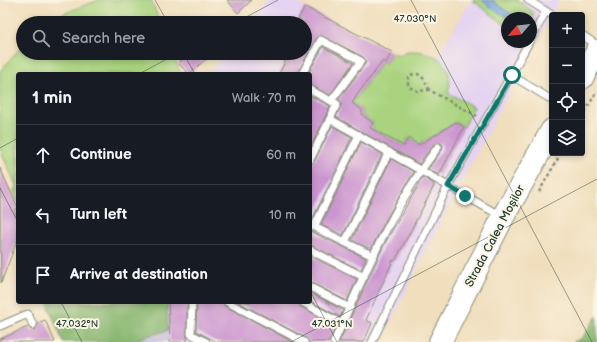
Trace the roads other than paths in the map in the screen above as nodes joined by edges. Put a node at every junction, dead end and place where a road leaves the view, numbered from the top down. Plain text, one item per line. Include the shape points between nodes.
1 (528, 0) edge
2 (549, 13) edge
3 (537, 30) edge
4 (585, 37) edge
5 (597, 45) edge
6 (526, 48) edge
7 (597, 51) edge
8 (312, 56) edge
9 (310, 60) edge
10 (303, 72) edge
11 (585, 73) edge
12 (512, 75) junction
13 (312, 91) edge
14 (549, 98) edge
15 (331, 101) junction
16 (330, 119) junction
17 (359, 135) junction
18 (549, 135) edge
19 (438, 147) dead end
20 (389, 152) junction
21 (312, 156) edge
22 (420, 170) junction
23 (448, 186) junction
24 (503, 217) junction
25 (312, 226) edge
26 (345, 242) junction
27 (312, 251) edge
28 (373, 256) junction
29 (364, 276) junction
30 (312, 288) edge
31 (192, 304) edge
32 (231, 304) edge
33 (306, 304) edge
34 (350, 308) junction
35 (342, 324) junction
36 (33, 325) dead end
37 (0, 326) edge
38 (191, 334) junction
39 (191, 342) edge
40 (206, 342) edge
41 (304, 342) edge
42 (334, 342) edge
43 (372, 342) edge
44 (440, 342) edge

1 - 2 lane
2 - 3 lane
4 - 5 lane
6 - 12 lane
7 - 11 main road
8 - 15 lane via 321,40 361,61
9 - 10 lane
12 - 14 lane
12 - 23 lane
13 - 15 lane
15 - 16 lane via 337,104
16 - 17 lane
16 - 21 lane
17 - 20 lane
17 - 25 lane
18 - 24 main road, Strada Calea Moșilor
19 - 22 lane
20 - 22 lane
20 - 26 lane
22 - 23 lane
22 - 28 lane
23 - 24 lane
23 - 43 lane
24 - 44 main road, Strada Calea Moșilor
25 - 26 lane
26 - 28 lane
27 - 29 lane
28 - 29 lane
29 - 34 lane
30 - 34 lane
31 - 38 lane
32 - 41 lane
33 - 35 lane
34 - 35 lane
35 - 42 lane
36 - 37 lane via 28,314
38 - 39 lane
38 - 40 lane

